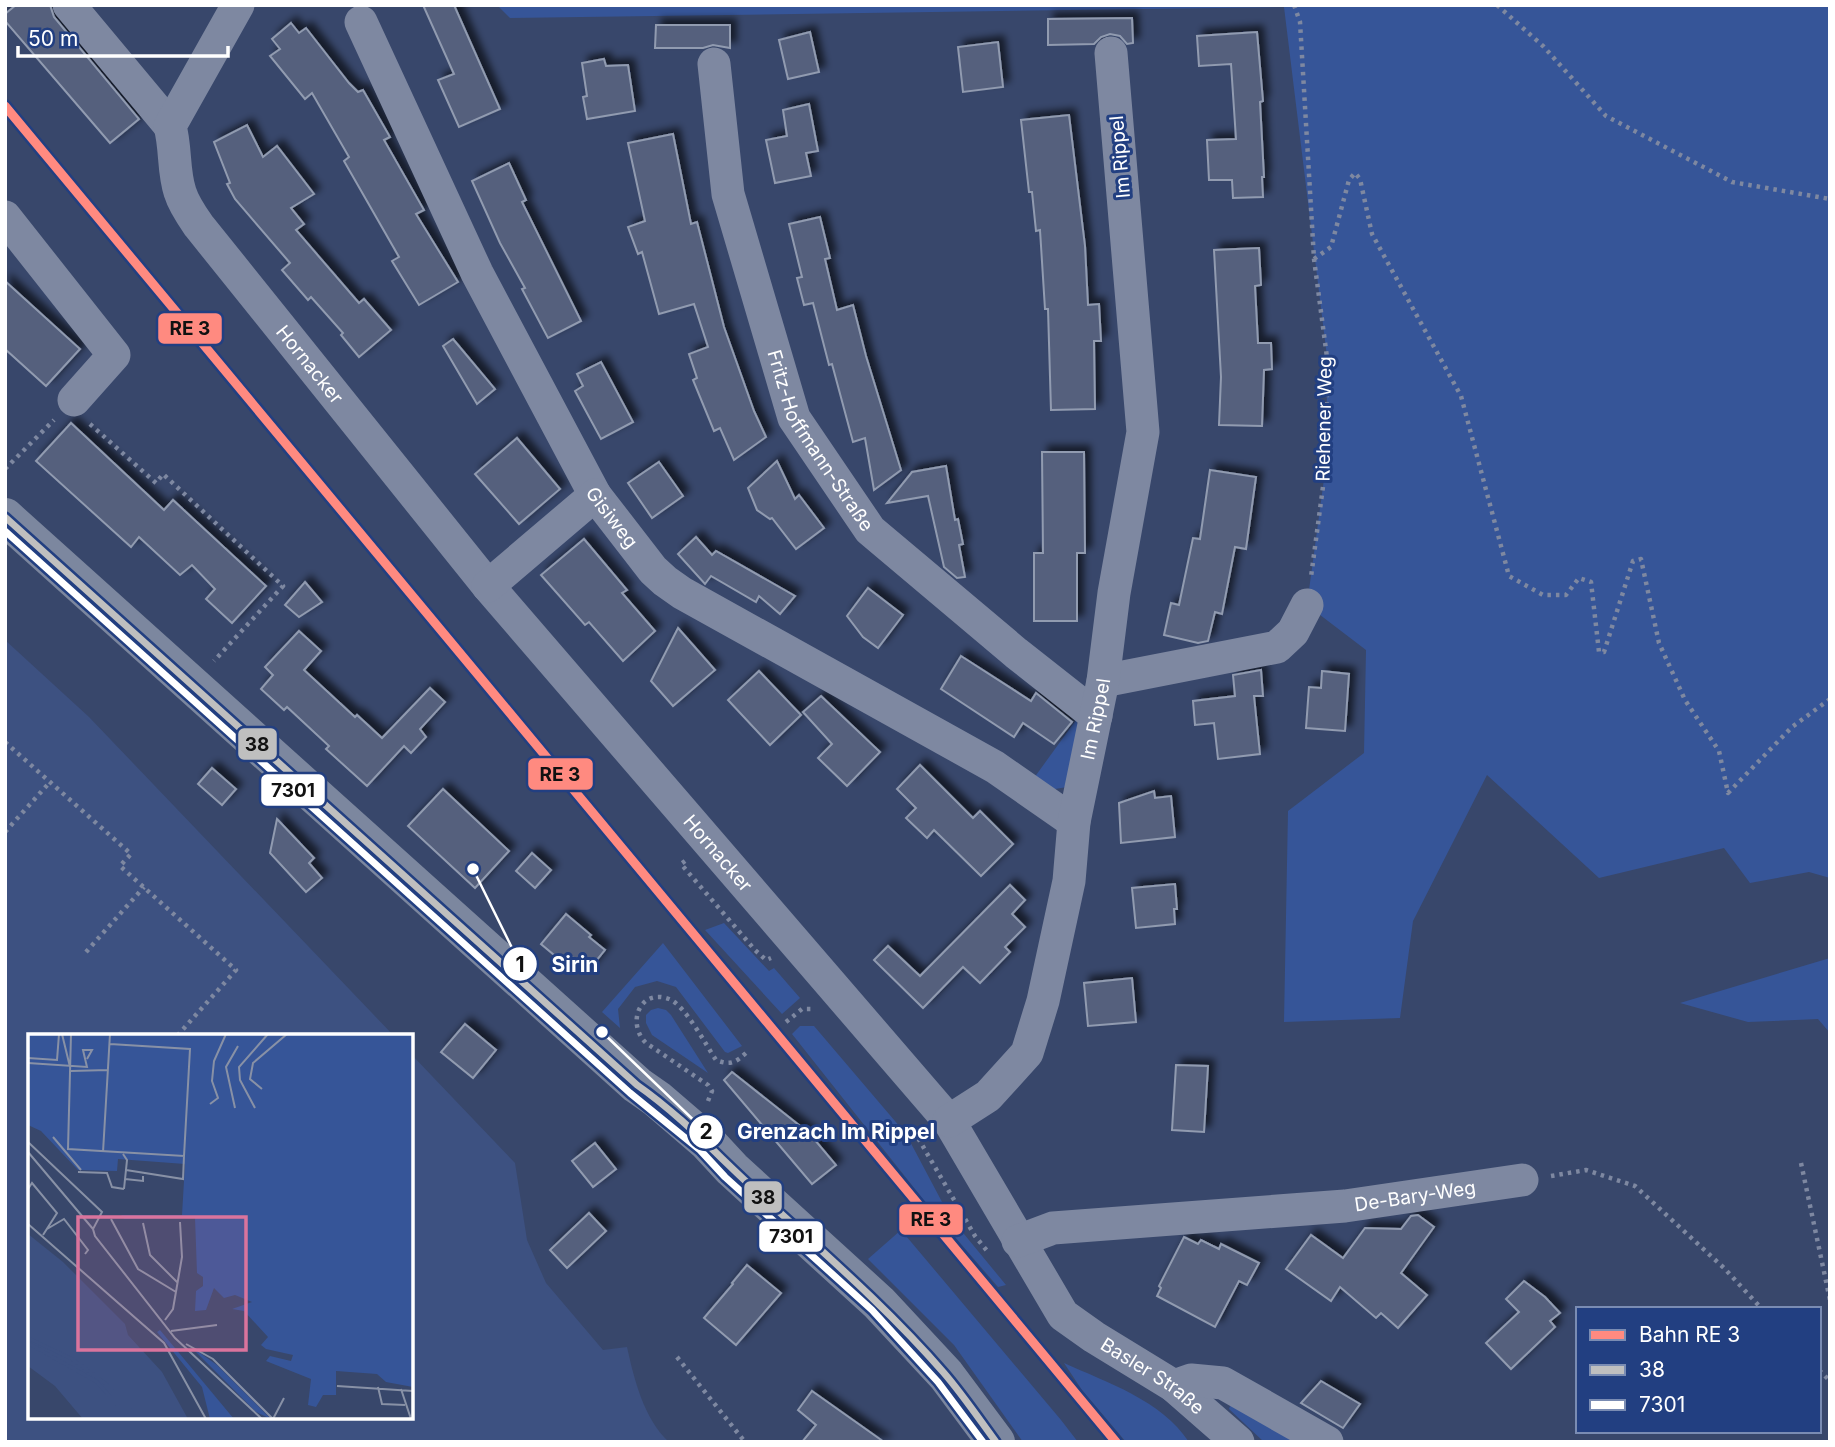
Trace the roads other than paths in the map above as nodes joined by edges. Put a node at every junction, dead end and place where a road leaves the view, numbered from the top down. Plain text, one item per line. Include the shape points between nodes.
1 (69, 5) edge
2 (238, 5) edge
3 (360, 22) dead end
4 (1111, 53) dead end
5 (714, 64) dead end
6 (170, 126) junction
7 (5, 217) edge
8 (71, 402) road end
9 (595, 495) junction
10 (5, 517) edge
11 (488, 586) junction
12 (1307, 605) road end
13 (1103, 681) junction
14 (1096, 716) junction
15 (1074, 822) junction
16 (948, 1121) junction
17 (1522, 1180) road end
18 (1004, 1248) junction
19 (1174, 1387) junction
20 (996, 1442) edge
21 (1238, 1442) edge
22 (1327, 1442) edge

1 - 6 street
2 - 6 street
3 - 9 street, Gisiweg via 477,273
4 - 13 street, Im Rippel via 1143,432
5 - 14 street, Fritz-Hoffmann-Straße via 728,194 794,418 870,530
6 - 11 street, Hornacker via 180,193 199,226
7 - 8 street via 114,355
9 - 11 street
9 - 15 street, Gisiweg via 665,581 995,767
10 - 20 main road via 599,1052 675,1114 879,1303 946,1375
11 - 16 street, Hornacker
12 - 13 street via 1293,632 1277,647
13 - 14 street, Im Rippel
14 - 15 street, Im Rippel
15 - 16 street, Im Rippel via 1069,881 1027,1053 988,1096
16 - 18 street via 993,1194
17 - 18 street, De-Bary-Weg via 1345,1206 1053,1228
18 - 19 street, Basler Straße via 1063,1315
19 - 21 street, Basler Straße
19 - 22 street via 1191,1380 1223,1383

